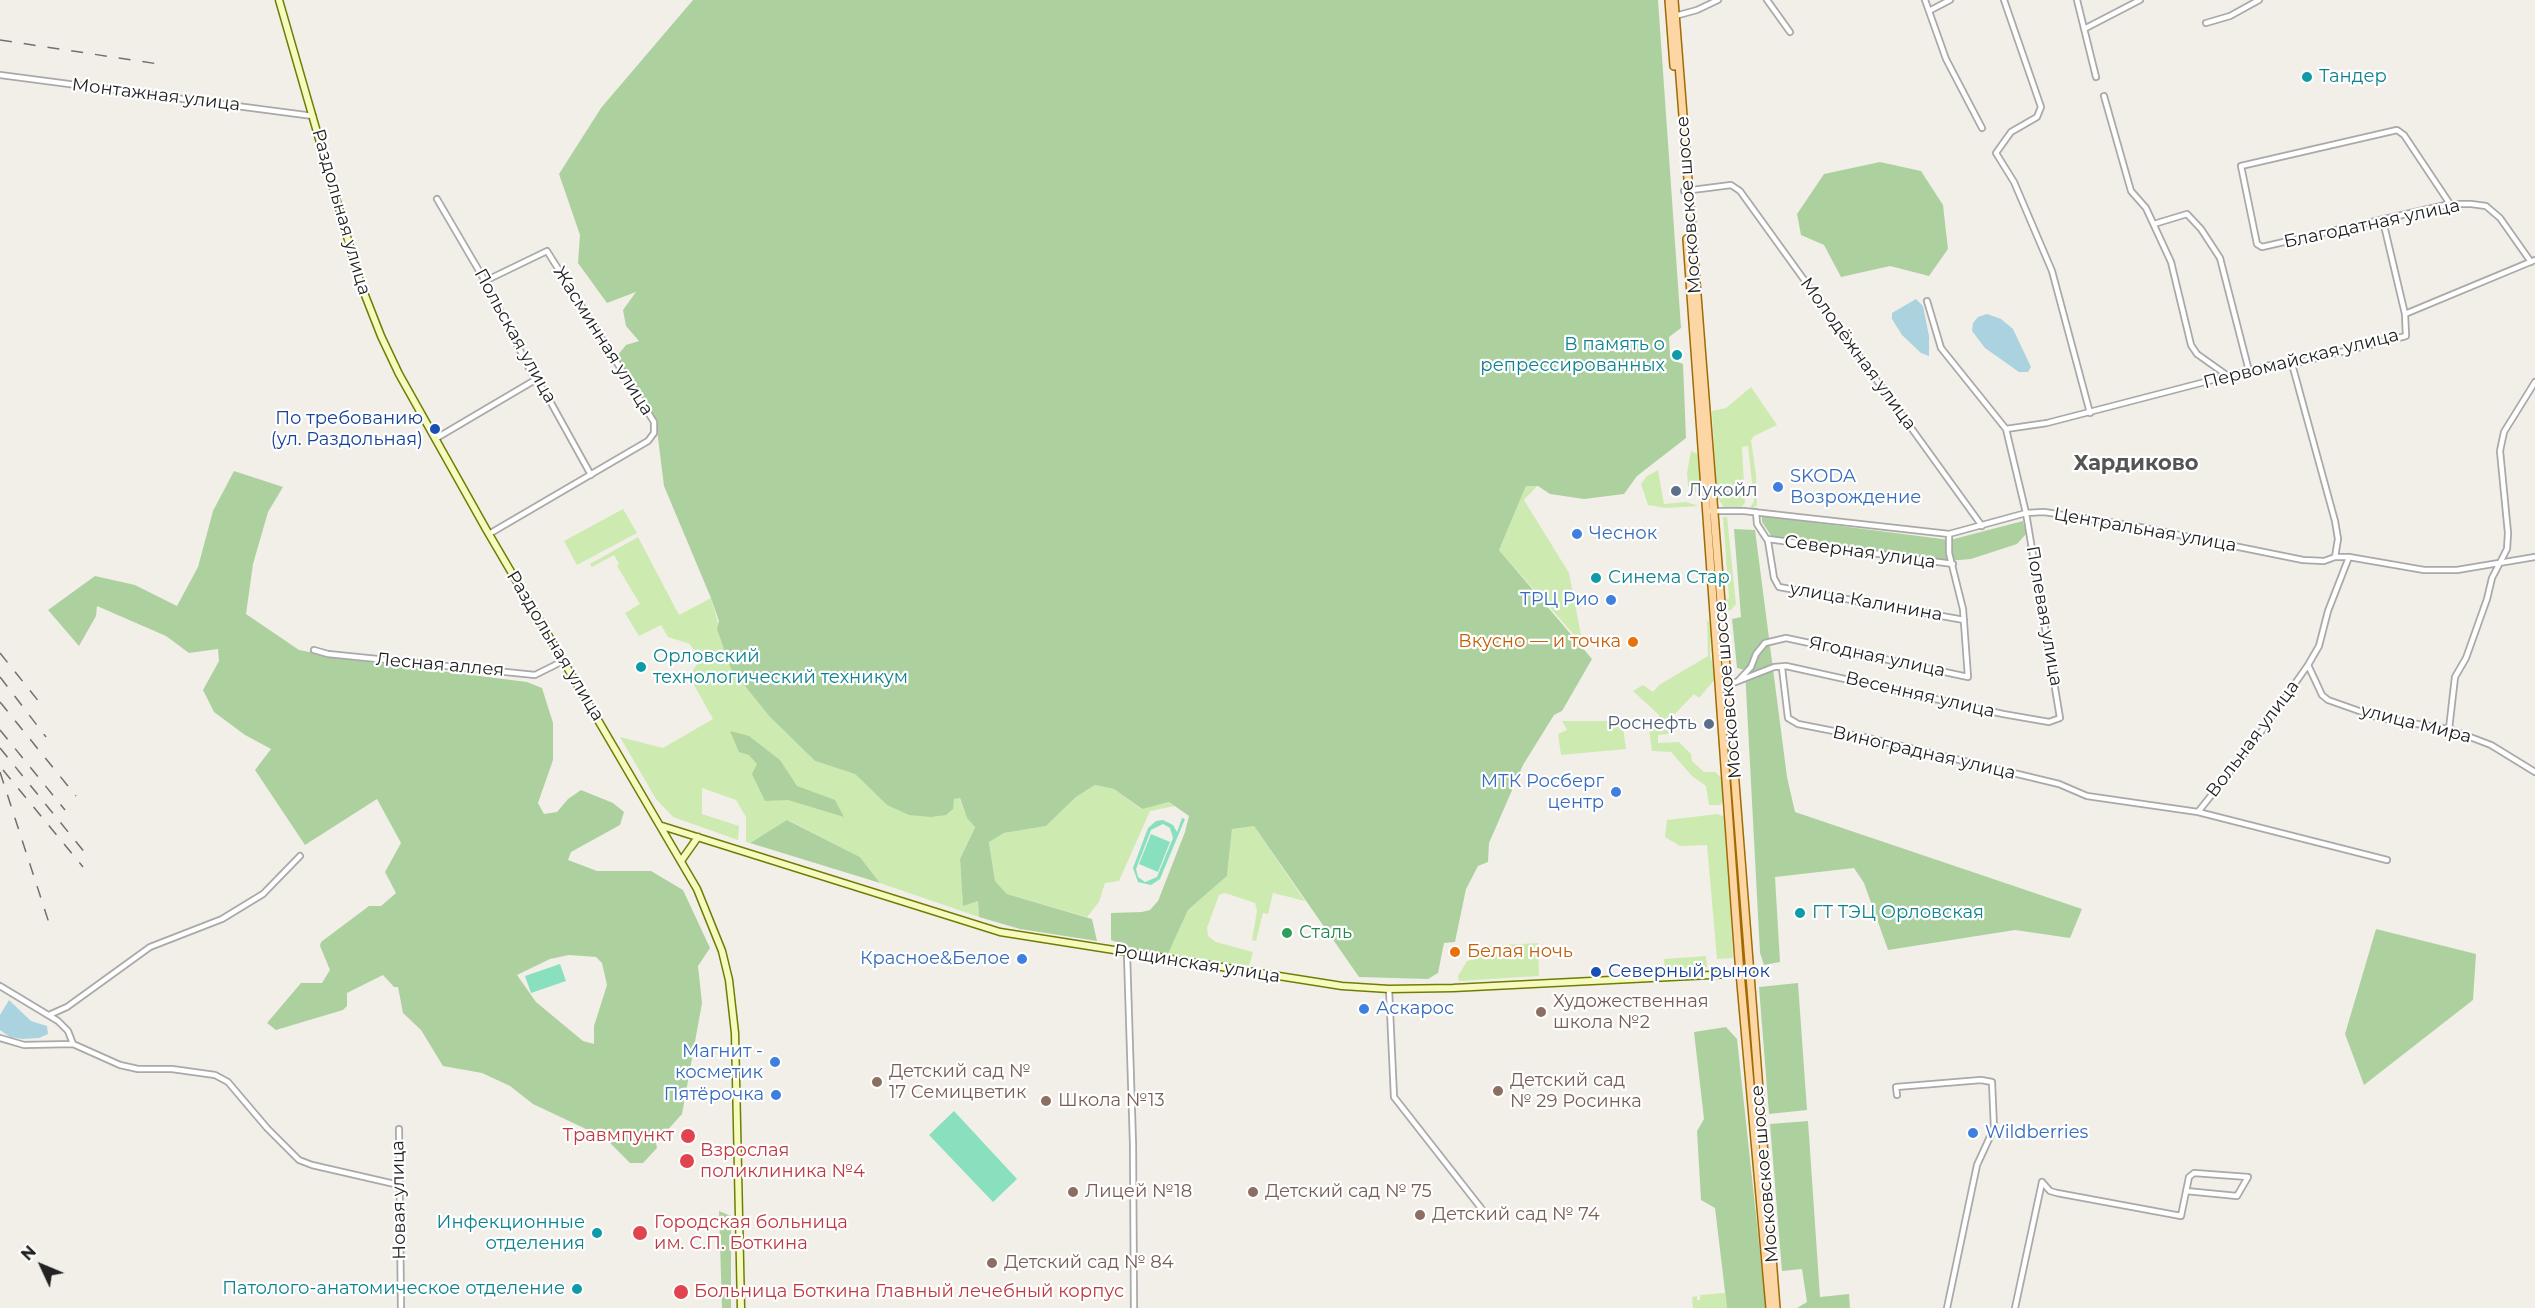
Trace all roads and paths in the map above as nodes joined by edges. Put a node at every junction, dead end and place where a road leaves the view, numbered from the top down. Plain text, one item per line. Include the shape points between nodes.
1 (279, 0) edge
2 (1669, 0) edge
3 (1674, 0) edge
4 (1718, 0) edge
5 (1767, 0) edge
6 (1925, 0) edge
7 (1950, 0) edge
8 (2004, 0) edge
9 (2077, 0) edge
10 (2140, 0) edge
11 (2259, 0) edge
12 (1929, 11) junction
13 (1675, 16) junction
14 (2206, 23) dead end
15 (2084, 29) junction
16 (1790, 32) dead end
17 (0, 75) edge
18 (2096, 77) dead end
19 (2104, 96) dead end
20 (313, 116) junction
21 (1982, 128) dead end
22 (1686, 190) junction
23 (437, 199) dead end
24 (2450, 204) junction
25 (2383, 221) junction
26 (2154, 224) junction
27 (2533, 261) edge
28 (485, 281) junction
29 (1927, 301) dead end
30 (2405, 314) junction
31 (2292, 364) junction
32 (2248, 371) junction
33 (2228, 376) junction
34 (535, 380) junction
35 (2535, 382) edge
36 (2090, 413) junction
37 (2006, 429) junction
38 (435, 439) junction
39 (591, 475) junction
40 (1711, 511) junction
41 (1756, 512) junction
42 (2026, 513) junction
43 (1982, 526) junction
44 (489, 534) junction
45 (1949, 534) junction
46 (1768, 540) junction
47 (2335, 557) junction
48 (2349, 557) junction
49 (2535, 557) edge
50 (1953, 564) junction
51 (2499, 564) junction
52 (1964, 620) junction
53 (314, 650) dead end
54 (563, 661) junction
55 (2308, 665) junction
56 (1782, 668) junction
57 (1732, 685) junction
58 (2059, 720) joint
59 (2449, 729) junction
60 (2535, 772) edge
61 (2198, 812) junction
62 (662, 826) junction
63 (698, 837) junction
64 (300, 856) dead end
65 (2387, 860) dead end
66 (681, 861) junction
67 (1127, 954) junction
68 (1750, 973) junction
69 (1740, 974) junction
70 (0, 986) edge
71 (1389, 989) junction
72 (49, 1015) junction
73 (0, 1038) edge
74 (73, 1044) junction
75 (1896, 1095) dead end
76 (399, 1129) dead end
77 (399, 1185) junction
78 (2186, 1191) junction
79 (1488, 1217) dead end
80 (401, 1308) edge
81 (741, 1308) edge
82 (1134, 1308) edge
83 (1770, 1308) edge
84 (1776, 1308) edge
85 (1947, 1308) edge
86 (2015, 1308) edge

1 - 20 main road, Раздольная улица
2 - 22 main road, Московское шоссе
3 - 13 main road, Московское шоссе
4 - 13 street
5 - 16 street
6 - 12 street
7 - 12 street
8 - 36 street via 2041,106 2037,117 2011,132 1996,153 2052,271
9 - 15 street
10 - 15 street
11 - 14 street via 2230,16
12 - 21 street via 1946,59
13 - 22 main road, Московское шоссе
15 - 18 street
17 - 20 street, Монтажная улица
19 - 26 street via 2131,191
20 - 38 main road, Раздольная улица via 367,301 399,374
22 - 40 main road, Московское шоссе
22 - 43 street, Молодёжная улица via 1731,185 1740,191
23 - 28 street, Польская улица
24 - 25 street, Благодатная улица
24 - 25 street, Благодатная улица via 2397,130 2243,164 2240,170 2257,244 2262,247
24 - 27 street, Благодатная улица via 2486,206
25 - 30 street
26 - 32 street via 2187,214 2201,229 2224,268
26 - 33 street via 2176,280 2191,345 2197,354
27 - 30 street, Первомайская улица
28 - 34 street, Польская улица
28 - 39 street, Жасминная улица via 547,251 654,422 654,433 648,441
29 - 37 street via 1941,348
30 - 31 street, Первомайская улица via 2407,330 2401,339
31 - 32 street, Первомайская улица
31 - 47 street via 2335,521
32 - 33 street, Первомайская улица
33 - 36 street, Первомайская улица
34 - 38 street
34 - 39 street, Польская улица
35 - 51 street via 2504,432 2500,451 2508,534 2507,549
36 - 37 street, Первомайская улица
37 - 42 street, Полевая улица
38 - 44 main road, Раздольная улица
39 - 44 street
40 - 41 street, Центральная улица
40 - 57 main road, Московское шоссе
40 - 69 main road, Московское шоссе
41 - 45 street, Центральная улица
41 - 46 street via 1757,524
42 - 43 street, Центральная улица
42 - 47 street, Центральная улица via 2044,512 2135,526 2303,560
42 - 58 street, Полевая улица
43 - 45 street, Центральная улица
44 - 54 main road, Раздольная улица
45 - 50 street
46 - 50 street, Северная улица
46 - 52 street, улица Калинина via 1779,587
47 - 48 street, Центральная улица
48 - 51 street, Центральная улица via 2424,570
48 - 55 street, Вольная улица via 2319,646
49 - 51 street, Центральная улица
50 - 52 street
51 - 59 street via 2466,658 2455,677
52 - 57 street, Ягодная улица via 1968,677 1786,638 1765,644 1751,667
53 - 54 street, Лесная аллея via 535,675
54 - 62 main road, Раздольная улица
55 - 59 street, улица Мира via 2326,699 2379,718
55 - 61 street, Вольная улица
56 - 57 street
56 - 58 street, Весенняя улица via 1820,672 2003,714 2049,722
56 - 61 street, Виноградная улица via 1790,721 2059,784 2087,796
57 - 68 main road, Московское шоссе
59 - 60 street, улица Мира via 2491,745
61 - 65 street, Виноградная улица
62 - 63 main road, Рощинская улица
62 - 66 main road, Раздольная улица
63 - 66 main road
63 - 67 main road, Рощинская улица via 1000,932
64 - 72 street via 281,878 241,908 160,942 67,1007
66 - 81 main road, Раздольная улица via 702,900 729,980 738,1110
67 - 71 main road, Рощинская улица via 1342,986
67 - 82 street
68 - 69 main road, Рощинская улица
68 - 84 main road, Московское шоссе
69 - 71 main road, Рощинская улица
69 - 83 main road, Московское шоссе
70 - 72 street
71 - 79 street via 1394,1097
72 - 74 street via 68,1031
73 - 74 street via 24,1045
74 - 77 street via 138,1070 172,1069 215,1075 228,1082 299,1160
75 - 85 street via 1896,1087 1992,1082 1994,1128 1972,1184
76 - 77 street, Новая улица
77 - 80 street, Новая улица
78 - 78 street via 2194,1173 2248,1177 2237,1196
78 - 86 street via 2181,1216 2057,1193 2042,1182

